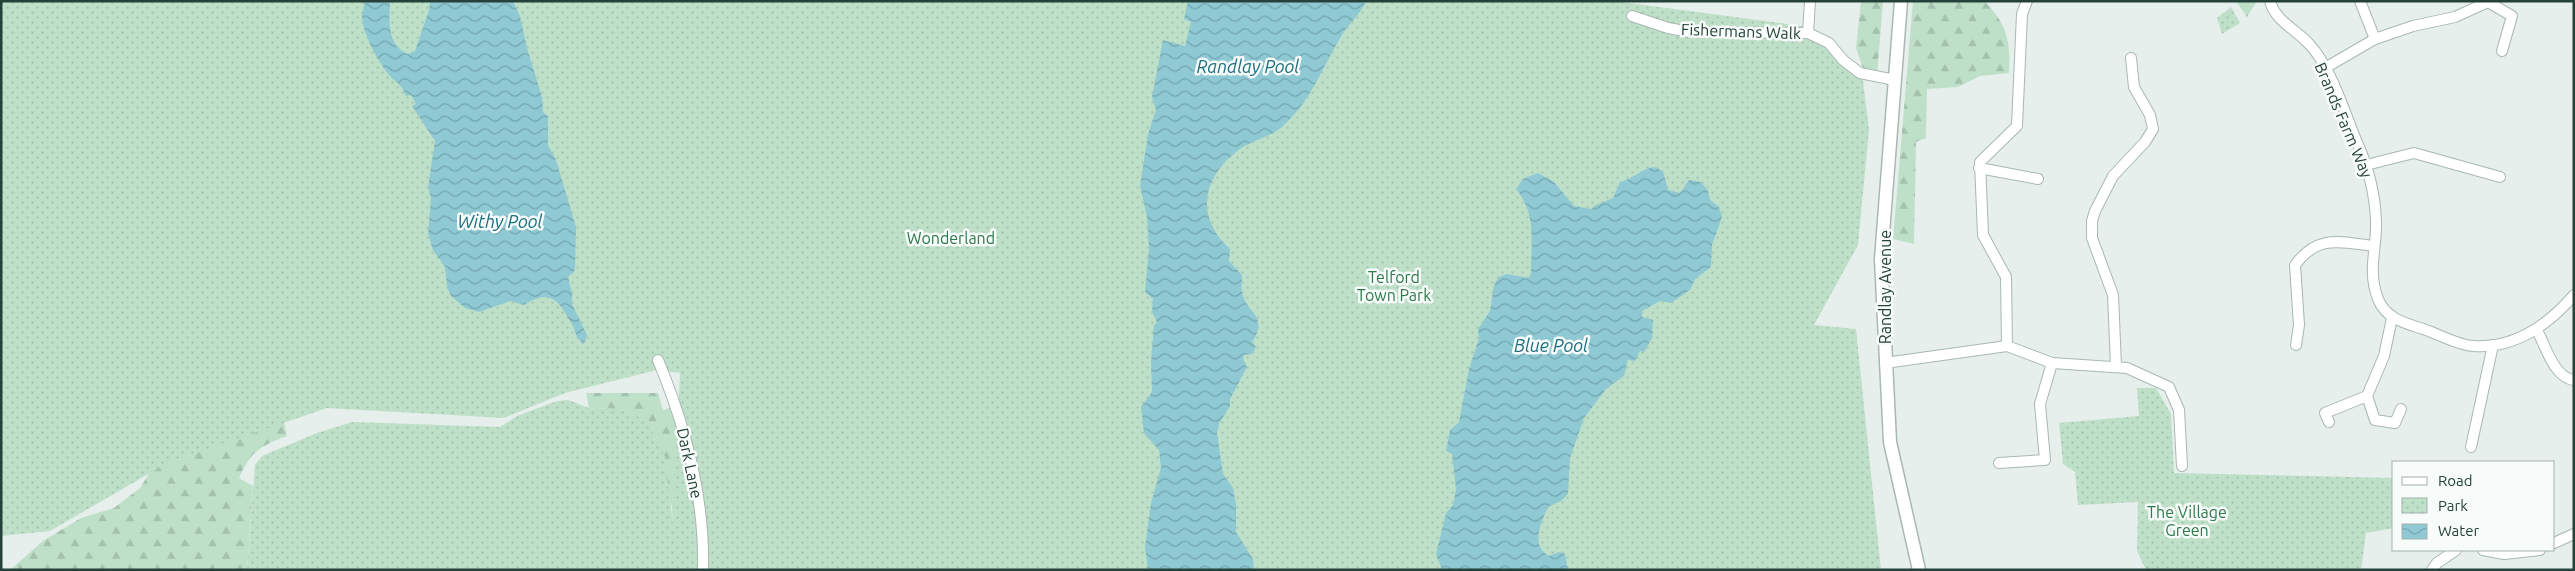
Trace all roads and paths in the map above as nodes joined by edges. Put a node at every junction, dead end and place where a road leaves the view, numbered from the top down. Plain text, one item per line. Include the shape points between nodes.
1 (1810, 1) edge
2 (1902, 1) edge
3 (2027, 1) edge
4 (2270, 1) edge
5 (2360, 1) edge
6 (1632, 16) dead end
7 (1808, 33) junction
8 (2375, 39) junction
9 (2502, 51) dead end
10 (2131, 58) dead end
11 (2324, 68) junction
12 (1895, 80) junction
13 (2366, 165) junction
14 (1979, 168) junction
15 (2500, 177) dead end
16 (2038, 179) dead end
17 (2374, 246) junction
18 (2574, 295) edge
19 (2392, 318) junction
20 (2537, 330) junction
21 (2296, 345) dead end
22 (2493, 345) junction
23 (2006, 346) junction
24 (658, 360) dead end
25 (1885, 363) junction
26 (2052, 363) junction
27 (2116, 366) junction
28 (2574, 380) edge
29 (2367, 396) junction
30 (2401, 409) dead end
31 (2329, 422) dead end
32 (2471, 447) dead end
33 (1999, 464) dead end
34 (2182, 466) dead end
35 (2574, 534) edge
36 (2555, 543) edge
37 (2455, 551) edge
38 (2488, 551) edge
39 (2531, 551) edge
40 (703, 570) edge
41 (1919, 570) edge
42 (2432, 570) edge

1 - 7 street
2 - 12 street, Randlay Avenue
3 - 14 street via 2022,14 2017,126 1983,156
4 - 11 street, Brands Farm Way via 2272,11 2310,46
5 - 8 street
6 - 7 street, Fishermans Walk via 1690,32
7 - 12 street, Fishermans Walk via 1829,43 1860,73
8 - 9 street via 2455,17 2488,2 2512,16
8 - 11 street
10 - 27 street via 2134,86 2150,116 2153,129 2110,180 2095,211 2091,230 2113,295
11 - 13 street, Brands Farm Way
12 - 25 street, Randlay Avenue via 1882,259
13 - 15 street via 2414,153
13 - 17 street, Brands Farm Way via 2376,222
14 - 16 street
14 - 23 street via 1983,235 2006,277
17 - 19 street, Brands Farm Way via 2371,276 2379,301
17 - 21 street via 2328,240 2305,252 2295,265 2299,325
18 - 20 street via 2556,316
19 - 22 street via 2472,346
19 - 29 street via 2384,356
20 - 22 street
20 - 28 street via 2557,370 2569,380
22 - 32 street
23 - 25 street
23 - 26 street
24 - 40 street, Dark Lane via 680,421 694,477 704,540
25 - 41 street, Randlay Avenue via 1890,442
26 - 27 street
26 - 33 street via 2040,404 2045,460
27 - 34 street via 2169,387 2179,410
29 - 30 street via 2375,420 2395,423
29 - 31 street via 2325,413
35 - 36 street
37 - 42 street
38 - 39 street via 2504,554

